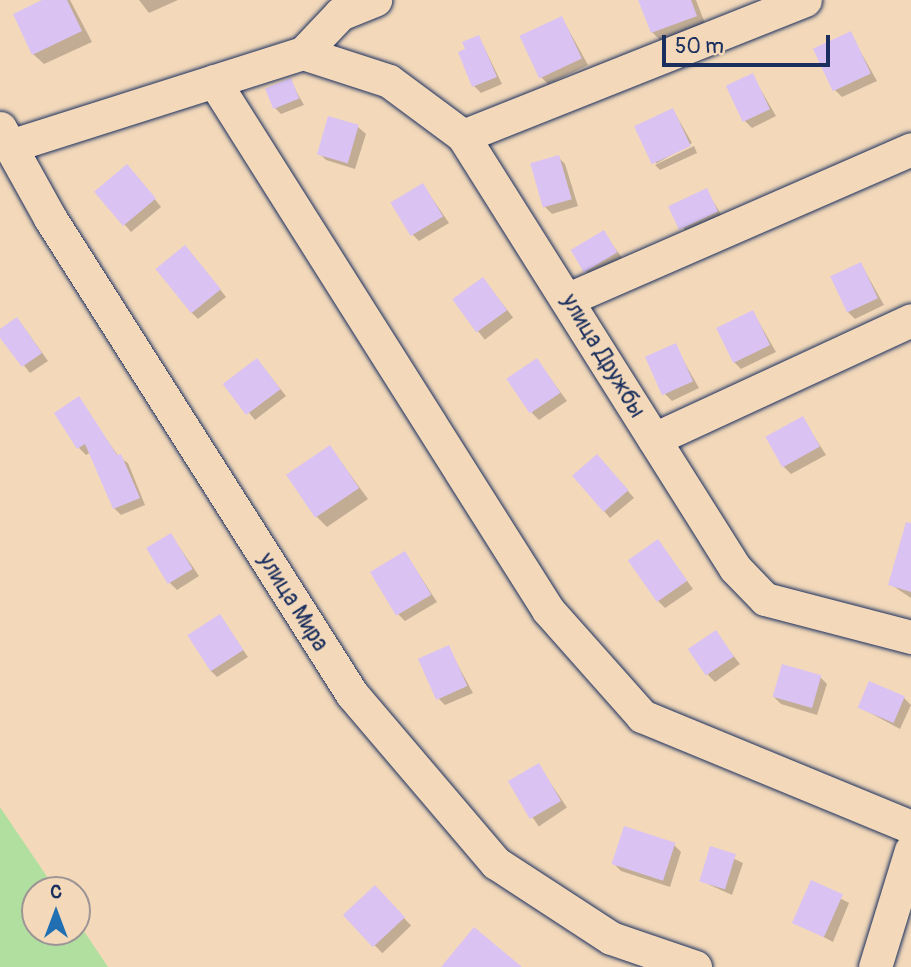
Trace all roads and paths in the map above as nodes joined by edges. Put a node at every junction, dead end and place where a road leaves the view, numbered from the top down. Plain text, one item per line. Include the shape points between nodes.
1 (375, 0) edge
2 (805, 0) edge
3 (303, 53) junction
4 (214, 81) junction
5 (463, 136) junction
6 (6, 137) edge
7 (911, 149) edge
8 (568, 299) junction
9 (911, 320) edge
10 (654, 439) junction
11 (911, 637) edge
12 (911, 827) edge
13 (911, 850) edge
14 (695, 967) edge
15 (875, 967) edge

1 - 3 street via 341,14
2 - 5 street
3 - 4 street
3 - 5 street, улица Дружбы via 389,81
4 - 6 street
4 - 12 street via 548,610 642,716
5 - 8 street, улица Дружбы
6 - 14 street, улица Мира via 50,218 352,694 496,863 611,938
7 - 8 street
8 - 10 street, улица Дружбы
9 - 10 street
10 - 11 street, улица Дружбы via 735,568 765,599
13 - 15 street

